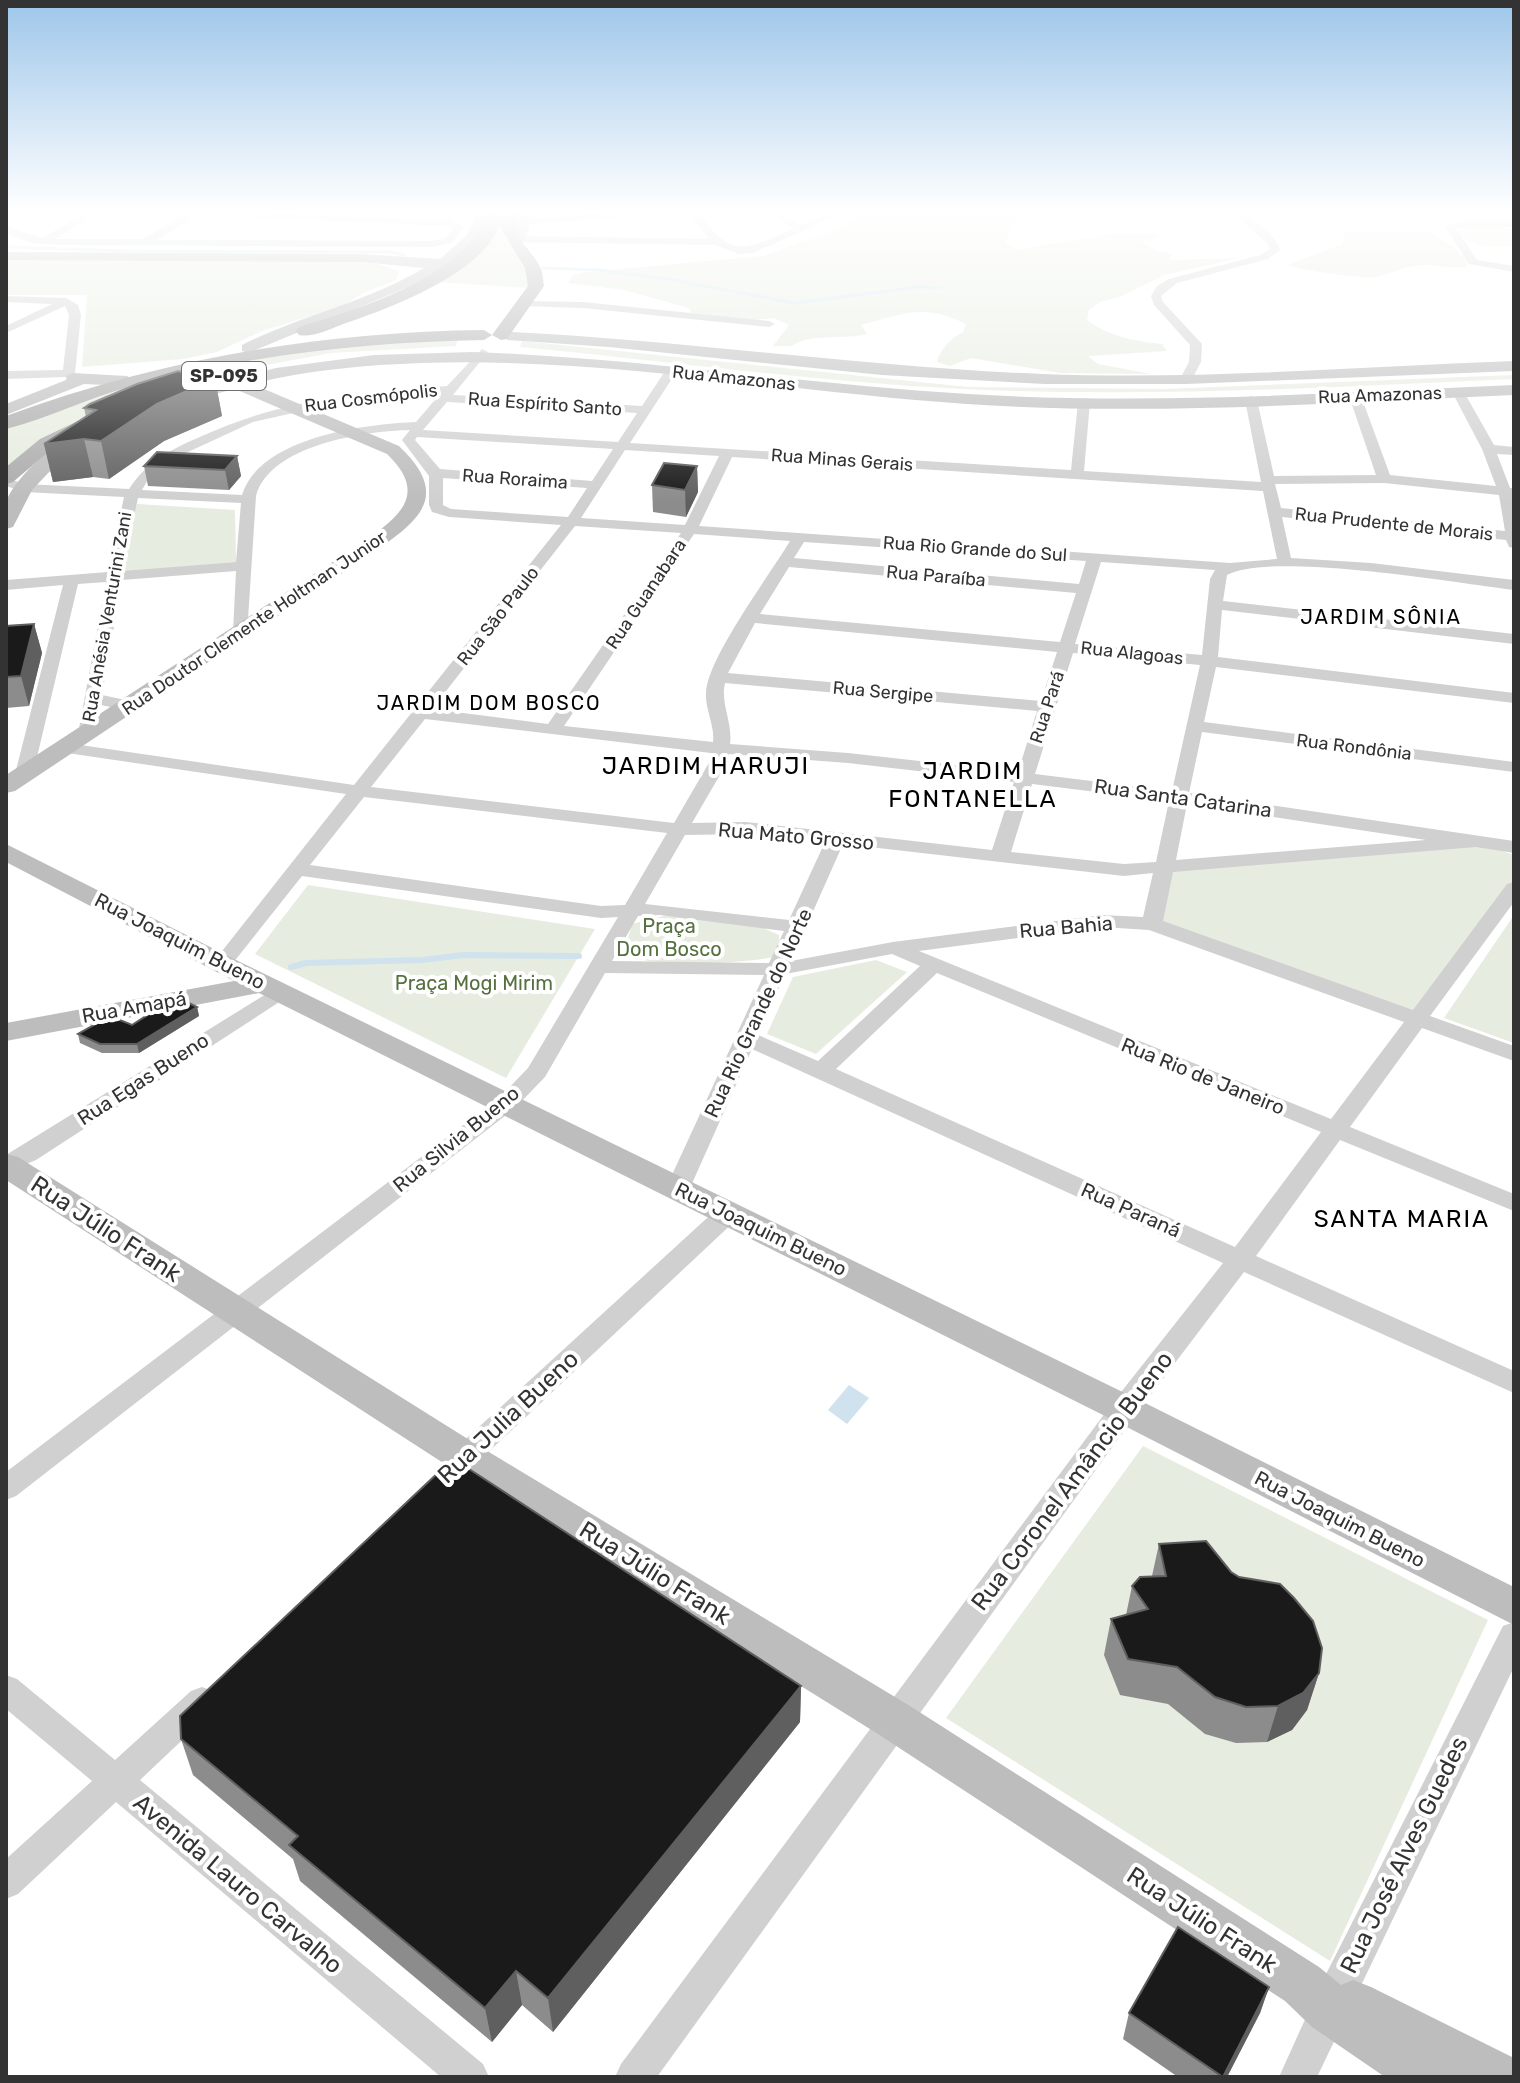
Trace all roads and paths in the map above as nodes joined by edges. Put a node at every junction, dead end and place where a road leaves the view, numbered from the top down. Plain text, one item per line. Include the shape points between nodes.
1 (53, 307) edge
2 (74, 307) edge
3 (347, 307) edge
4 (373, 307) edge
5 (523, 307) edge
6 (605, 307) edge
7 (1162, 307) edge
8 (769, 324) dead end
9 (6, 330) edge
10 (277, 340) junction
11 (493, 344) junction
12 (296, 347) junction
13 (248, 348) junction
14 (1514, 366) edge
15 (168, 369) junction
16 (671, 371) junction
17 (1514, 374) edge
18 (6, 375) edge
19 (73, 378) junction
20 (1186, 379) junction
21 (127, 381) junction
22 (1514, 381) edge
23 (233, 382) junction
24 (104, 388) junction
25 (1514, 390) edge
26 (1458, 392) junction
27 (448, 393) junction
28 (1355, 396) junction
29 (156, 400) joint
30 (1251, 400) junction
31 (1084, 402) junction
32 (289, 408) junction
33 (6, 410) edge
34 (645, 410) junction
35 (105, 421) joint
36 (6, 423) edge
37 (418, 429) junction
38 (353, 433) junction
39 (621, 446) junction
40 (1489, 449) junction
41 (1514, 451) edge
42 (727, 453) junction
43 (435, 473) junction
44 (1077, 476) junction
45 (1384, 479) junction
46 (6, 480) edge
47 (1269, 483) junction
48 (595, 485) junction
49 (1509, 491) edge
50 (16, 494) edge
51 (130, 498) junction
52 (249, 503) junction
53 (1275, 512) junction
54 (572, 521) junction
55 (6, 523) edge
56 (690, 530) junction
57 (1514, 536) edge
58 (800, 537) junction
59 (1514, 544) edge
60 (1095, 557) junction
61 (787, 562) junction
62 (1285, 563) junction
63 (245, 566) junction
64 (1230, 567) junction
65 (115, 576) junction
66 (72, 579) junction
67 (6, 585) edge
68 (1514, 585) edge
69 (1084, 589) junction
70 (295, 596) junction
71 (244, 597) junction
72 (1215, 605) junction
73 (749, 618) junction
74 (241, 632) junction
75 (1514, 639) edge
76 (1066, 647) junction
77 (1209, 661) junction
78 (718, 677) junction
79 (93, 698) junction
80 (1514, 698) edge
81 (129, 706) junction
82 (1047, 707) junction
83 (421, 713) junction
84 (1194, 726) junction
85 (553, 729) junction
86 (77, 741) junction
87 (720, 748) junction
88 (1514, 767) edge
89 (1025, 778) junction
90 (15, 780) edge
91 (361, 791) junction
92 (1178, 797) junction
93 (679, 829) junction
94 (836, 838) junction
95 (1479, 841) junction
96 (1514, 847) edge
97 (6, 852) edge
98 (1000, 856) junction
99 (1165, 868) junction
100 (296, 869) junction
101 (1514, 888) edge
102 (630, 912) junction
103 (1152, 924) junction
104 (798, 927) junction
105 (893, 948) junction
106 (222, 964) junction
107 (934, 965) junction
108 (599, 967) junction
109 (779, 969) junction
110 (271, 988) junction
111 (6, 1015) edge
112 (1417, 1019) junction
113 (6, 1032) edge
114 (747, 1038) junction
115 (1514, 1054) edge
116 (821, 1071) junction
117 (507, 1103) junction
118 (1335, 1130) junction
119 (6, 1164) edge
120 (678, 1188) junction
121 (1514, 1203) edge
122 (728, 1213) junction
123 (1240, 1259) junction
124 (236, 1312) junction
125 (1514, 1383) edge
126 (1124, 1409) junction
127 (465, 1457) junction
128 (6, 1488) edge
129 (430, 1489) edge
130 (1514, 1607) edge
131 (1514, 1635) edge
132 (220, 1684) edge
133 (6, 1689) edge
134 (894, 1720) junction
135 (115, 1782) junction
136 (6, 1882) edge
137 (1322, 1996) junction
138 (470, 2077) edge
139 (634, 2077) edge
140 (1298, 2077) edge
141 (1429, 2077) edge
142 (1497, 2077) edge

1 - 9 street
2 - 19 street
3 - 13 street
4 - 10 main road, SP-095
5 - 11 main road
6 - 8 street
7 - 20 street via 1196,344
10 - 12 main road
10 - 13 main road, SP-095
11 - 12 main road, Rua Amazonas / SP-095 via 382,338
11 - 16 street, Rua Amazonas via 547,358
11 - 17 street via 1045,387 1227,386
11 - 20 street via 554,337 941,375
11 - 22 street via 895,387 1045,394 1182,395
11 - 23 street, Rua Amazonas
11 - 27 street
11 - 29 main road, SP-095 via 287,363 202,381
12 - 15 main road, Rua Amazonas / SP-095
13 - 15 main road, SP-095
14 - 20 street
15 - 21 main road, Rua Amazonas / SP-095
16 - 31 street, Rua Amazonas via 913,395
16 - 34 street, Rua São Paulo
18 - 19 street
19 - 21 street
19 - 24 street
19 - 33 street
21 - 24 main road, Rua Amazonas / SP-095
23 - 29 street, Rua Amazonas
23 - 32 street, Rua Doutor Clemente Holtman Junior
24 - 36 main road, Rua Amazonas / SP-095
25 - 26 street, Rua Amazonas
26 - 28 street, Rua Amazonas
26 - 40 street
27 - 32 street, Rua Cosmópolis via 379,393
27 - 34 street, Rua Espírito Santo
27 - 37 street
28 - 30 street, Rua Amazonas
28 - 45 street
30 - 31 street, Rua Amazonas
30 - 47 street
31 - 44 street
32 - 38 street, Rua Doutor Clemente Holtman Junior
32 - 51 street, Rua Anésia Venturini Zani via 229,426 170,455 145,474
34 - 39 street, Rua São Paulo
35 - 46 main road via 47,443
35 - 50 street
37 - 38 street, Rua Minas Gerais
37 - 39 street, Rua Minas Gerais
37 - 43 street via 408,440
38 - 52 street, Rua Minas Gerais via 281,458 252,485
38 - 70 street, Rua Doutor Clemente Holtman Junior via 409,462 421,489 393,530
39 - 42 street, Rua Minas Gerais
39 - 48 street, Rua São Paulo
40 - 41 street
40 - 49 street
42 - 44 street, Rua Minas Gerais
42 - 56 street, Rua Guanabara
43 - 48 street, Rua Roraima
43 - 54 street, Rua Rio Grande do Sul via 437,509
44 - 47 street, Rua Minas Gerais
45 - 47 street, Rua Minas Gerais
45 - 49 street, Rua Minas Gerais
46 - 50 street
47 - 53 street
48 - 54 street, Rua São Paulo
49 - 57 street
50 - 51 street
50 - 55 street
51 - 52 street
51 - 65 street, Rua Anésia Venturini Zani
52 - 63 street
53 - 57 street, Rua Prudente de Morais
53 - 62 street
54 - 56 street, Rua Rio Grande do Sul
54 - 83 street, Rua São Paulo
56 - 58 street, Rua Rio Grande do Sul
56 - 85 street, Rua Guanabara
57 - 59 street
58 - 60 street, Rua Rio Grande do Sul
58 - 61 street, Rua Silvia Bueno
60 - 64 street, Rua Rio Grande do Sul
60 - 69 street, Rua Pará
61 - 69 street, Rua Paraíba
61 - 73 street, Rua Silvia Bueno
62 - 64 street, Rua Rio Grande do Sul
62 - 68 street, Rua Rio Grande do Sul
63 - 65 street
63 - 71 street
64 - 72 street via 1218,579
65 - 66 street
65 - 79 street, Rua Anésia Venturini Zani
66 - 67 street
66 - 90 street
69 - 76 street, Rua Pará
70 - 71 street via 263,604
70 - 74 street, Rua Doutor Clemente Holtman Junior
71 - 74 street
72 - 75 street
72 - 77 street
73 - 76 street, Rua Alagoas
73 - 78 street, Rua Silvia Bueno
74 - 81 street, Rua Doutor Clemente Holtman Junior
76 - 77 street, Rua Alagoas
76 - 82 street, Rua Pará
77 - 80 street, Rua Alagoas
77 - 84 street
78 - 82 street, Rua Sergipe
78 - 87 street, Rua Silvia Bueno via 714,693 723,732
79 - 81 street
79 - 86 street, Rua Anésia Venturini Zani
81 - 86 street, Rua Doutor Clemente Holtman Junior
82 - 89 street, Rua Pará
83 - 85 street, Rua Santa Catarina
83 - 91 street, Rua São Paulo
84 - 88 street, Rua Rondônia
84 - 92 street
85 - 87 street, Rua Santa Catarina
86 - 90 street, Rua Doutor Clemente Holtman Junior
86 - 91 street, Rua Mato Grosso
87 - 89 street, Rua Santa Catarina
87 - 93 street, Rua Silvia Bueno via 719,761
89 - 92 street, Rua Santa Catarina
89 - 98 street, Rua Pará
91 - 93 street, Rua Mato Grosso
91 - 100 street, Rua São Paulo
92 - 95 street, Rua Santa Catarina
92 - 99 street
93 - 94 street, Rua Mato Grosso via 746,828
93 - 102 street, Rua Silvia Bueno
94 - 98 street, Rua Mato Grosso
94 - 104 street, Rua Rio Grande do Norte
95 - 96 street, Rua Santa Catarina
95 - 99 street, Rua Mato Grosso
97 - 106 street, Rua Joaquim Bueno
98 - 99 street, Rua Mato Grosso via 1124,870
99 - 103 street
100 - 102 street
100 - 106 street, Rua São Paulo
101 - 112 street, Rua Coronel Amâncio Bueno
102 - 104 street via 660,909
102 - 108 street, Rua Silvia Bueno
103 - 105 street, Rua Bahia via 1102,921
103 - 112 street, Rua Bahia
104 - 109 street, Rua Rio Grande do Norte
105 - 107 street, Rua Rio de Janeiro
105 - 109 street, Rua Bahia
106 - 110 street, Rua Joaquim Bueno
106 - 111 street, Rua Amapá via 187,982
107 - 116 street
107 - 118 street, Rua Rio de Janeiro
108 - 109 street, Rua Bahia
108 - 117 street, Rua Silvia Bueno via 537,1072
109 - 114 street, Rua Rio Grande do Norte
110 - 113 street, Rua Amapá
110 - 117 street, Rua Joaquim Bueno
110 - 119 street, Rua Egas Bueno
112 - 115 street, Rua Bahia
112 - 118 street, Rua Coronel Amâncio Bueno
114 - 116 street, Rua Paraná
114 - 120 street, Rua Rio Grande do Norte
116 - 123 street, Rua Paraná
117 - 120 street, Rua Joaquim Bueno
117 - 124 street, Rua Silvia Bueno
118 - 121 street, Rua Rio de Janeiro
118 - 123 street, Rua Coronel Amâncio Bueno
119 - 124 street, Rua Júlio Frank
120 - 122 street, Rua Joaquim Bueno
122 - 126 street, Rua Joaquim Bueno
122 - 127 street, Rua Julia Bueno
123 - 125 street, Rua Paraná
123 - 126 street, Rua Coronel Amâncio Bueno
124 - 127 street, Rua Júlio Frank
124 - 128 street, Rua Silvia Bueno
126 - 130 street, Rua Joaquim Bueno
126 - 134 street, Rua Coronel Amâncio Bueno
127 - 129 street, Rua Julia Bueno
127 - 134 street, Rua Júlio Frank
131 - 137 street, Rua José Alves Guedes
132 - 135 street
133 - 135 street, Avenida Lauro Carvalho
134 - 137 street, Rua Júlio Frank
134 - 139 street, Rua Coronel Amâncio Bueno
135 - 136 street
135 - 138 street, Avenida Lauro Carvalho
137 - 140 street, Rua José Alves Guedes
137 - 141 street
137 - 142 street

